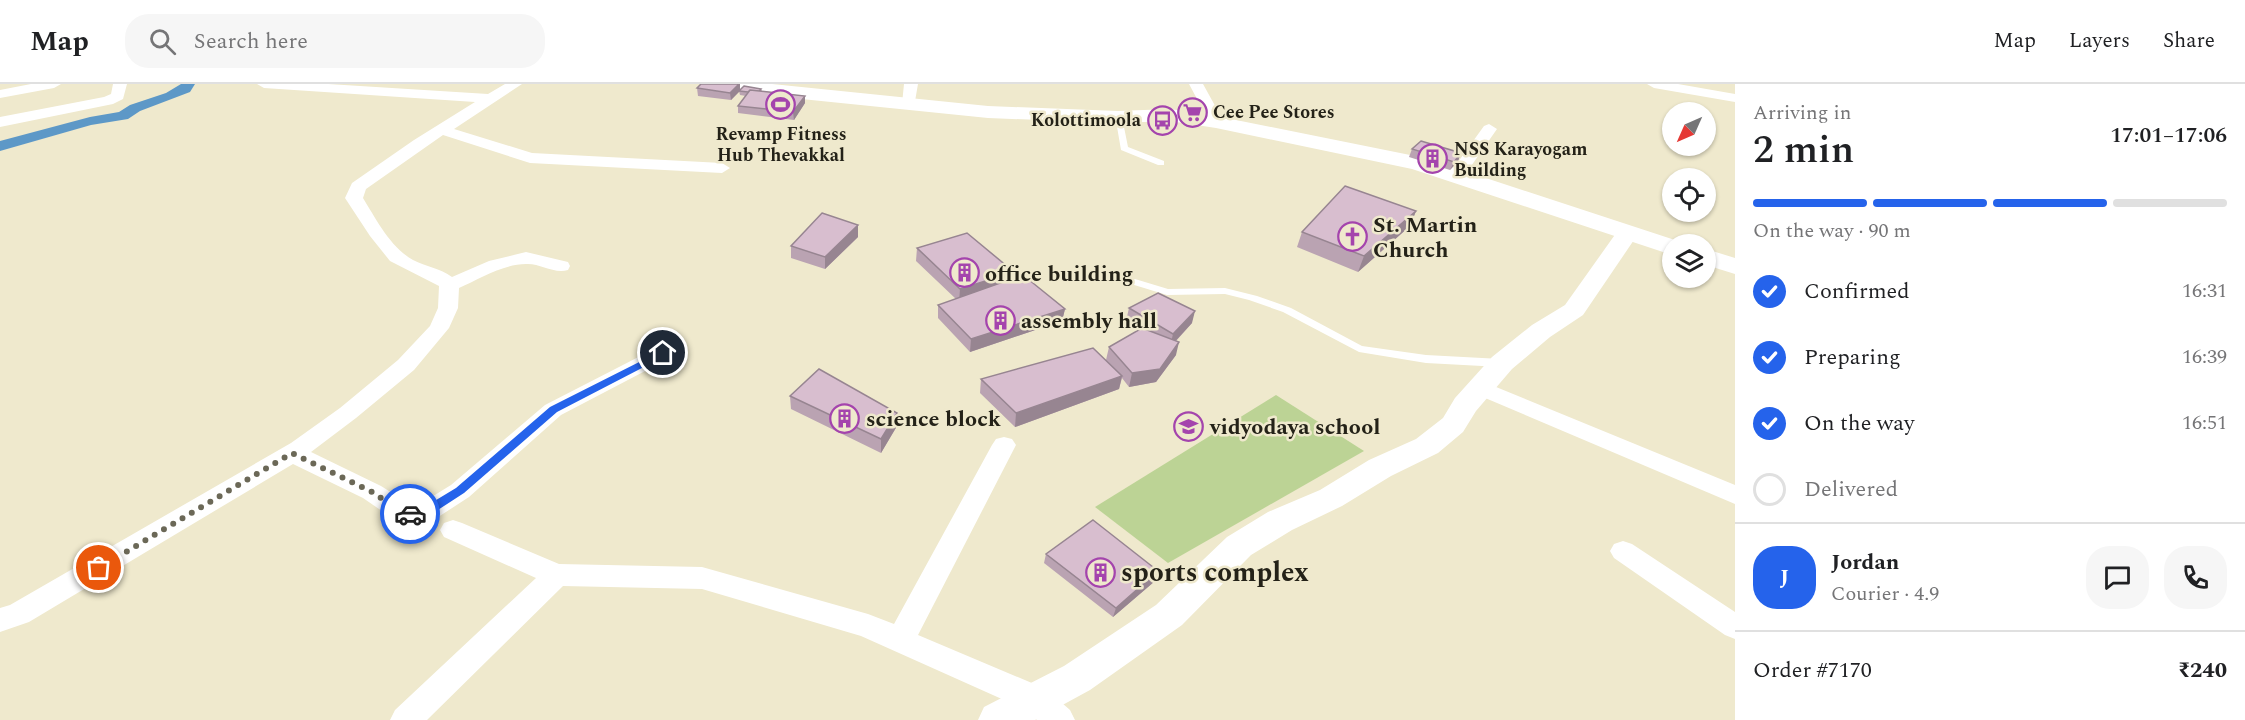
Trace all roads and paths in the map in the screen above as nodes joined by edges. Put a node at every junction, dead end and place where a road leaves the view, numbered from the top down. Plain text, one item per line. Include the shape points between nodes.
1 (54, 84) edge
2 (120, 84) edge
3 (264, 84) edge
4 (515, 84) edge
5 (742, 84) edge
6 (1196, 84) edge
7 (1654, 84) edge
8 (0, 94) edge
9 (910, 94) edge
10 (1735, 98) edge
11 (490, 99) junction
12 (1118, 117) junction
13 (0, 122) edge
14 (1216, 122) junction
15 (1489, 129) dead end
16 (442, 130) junction
17 (1161, 163) dead end
18 (722, 168) dead end
19 (1456, 176) junction
20 (1627, 234) junction
21 (1662, 244) edge
22 (1716, 260) edge
23 (561, 266) dead end
24 (1735, 266) edge
25 (1135, 282) dead end
26 (449, 285) junction
27 (663, 353) dead end
28 (1502, 363) junction
29 (1479, 387) junction
30 (1004, 445) dead end
31 (292, 453) junction
32 (1735, 495) edge
33 (453, 530) dead end
34 (1623, 551) dead end
35 (557, 575) junction
36 (0, 620) edge
37 (1735, 627) edge
38 (900, 640) junction
39 (1035, 699) junction
40 (406, 720) edge
41 (998, 720) edge
42 (1059, 720) edge

1 - 8 street
2 - 13 street via 118,96 108,101
3 - 11 street
4 - 11 street
5 - 9 main road via 772,90
6 - 14 street
7 - 10 street
9 - 12 main road via 988,112
11 - 16 street
12 - 14 main road via 1170,115
12 - 17 lane via 1124,148
14 - 19 main road via 1417,163
15 - 19 street
16 - 18 street via 530,158
16 - 26 street via 358,187 354,198 386,247 403,263 435,273
19 - 20 main road
20 - 21 main road
20 - 28 street via 1574,310
22 - 24 main road
23 - 26 street via 526,258 496,265
25 - 28 lane via 1167,292 1225,291 1253,298 1287,310 1359,349 1426,359
26 - 31 street via 448,308 439,328 422,349 348,413
27 - 31 street via 553,410 460,491 420,516 404,513 372,492
28 - 29 street
29 - 32 street
29 - 39 street via 1453,425 1427,446 1380,468 1331,498 1280,520 1239,546 1169,615 1077,678
30 - 38 street
31 - 36 street via 49,597
33 - 35 street
34 - 37 street
35 - 38 street via 702,579 868,626
35 - 40 street
38 - 39 street
39 - 41 street
39 - 42 street

